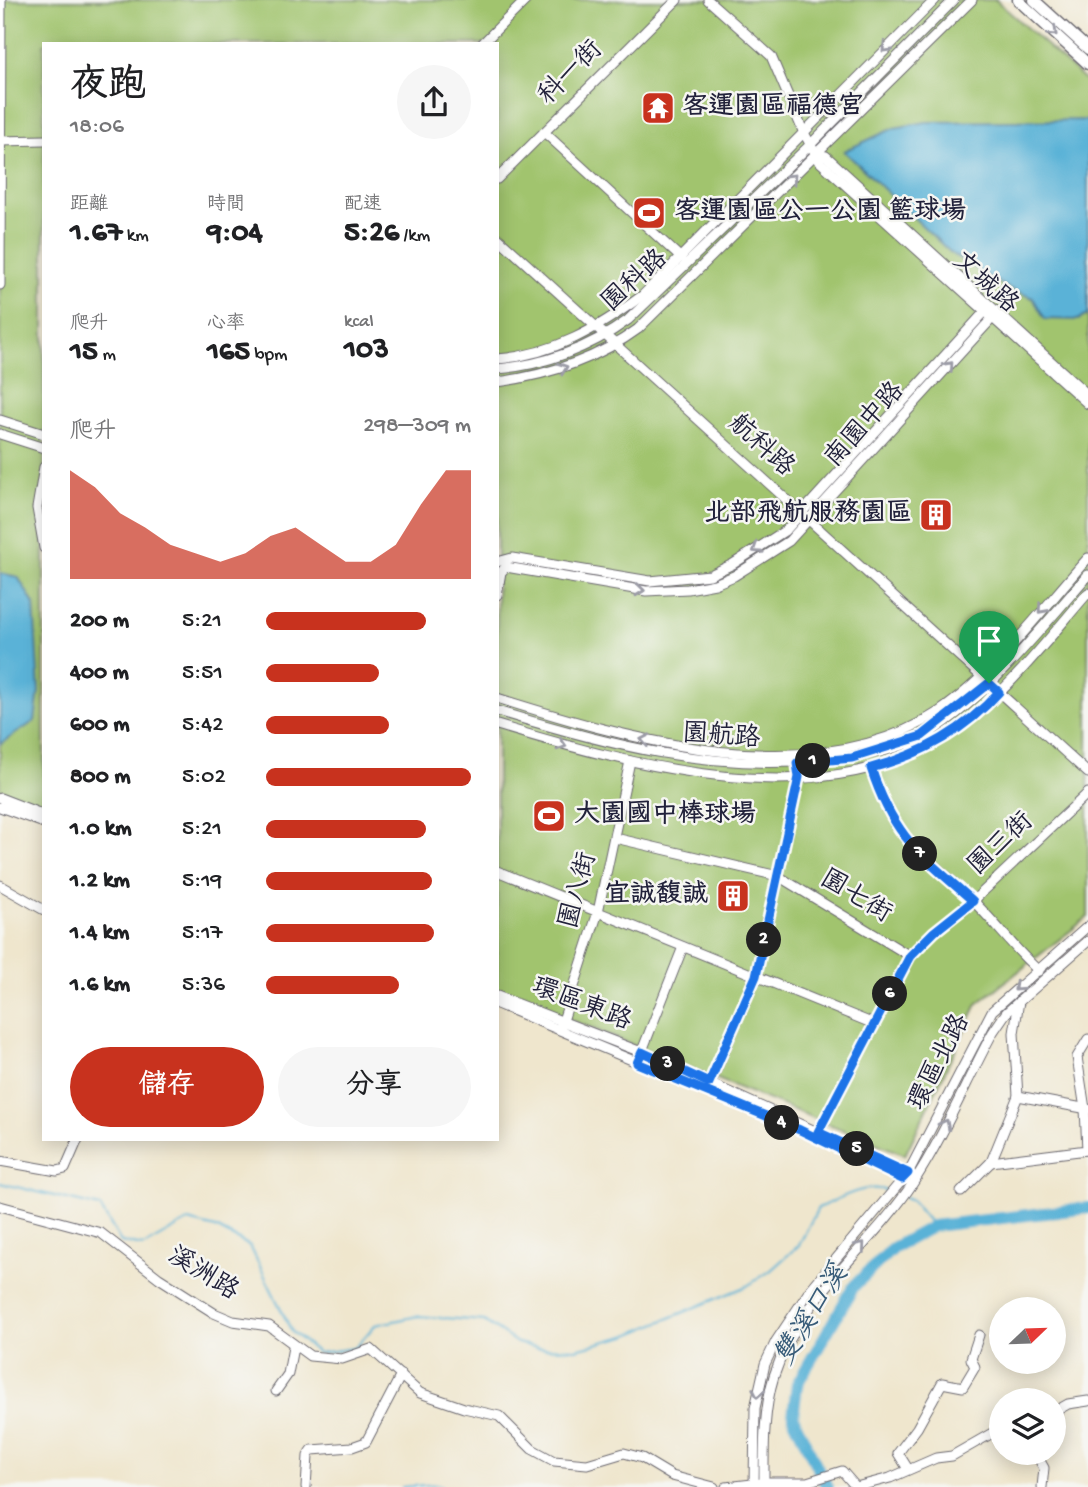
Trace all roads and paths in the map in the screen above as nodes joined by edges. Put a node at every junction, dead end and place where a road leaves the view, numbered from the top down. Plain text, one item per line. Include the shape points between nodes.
1 (1, 0) edge
2 (526, 0) edge
3 (677, 0) edge
4 (708, 0) edge
5 (935, 0) edge
6 (954, 0) edge
7 (972, 0) edge
8 (1018, 0) edge
9 (1034, 0) edge
10 (1, 29) edge
11 (484, 42) edge
12 (1088, 49) edge
13 (1088, 64) edge
14 (544, 131) junction
15 (803, 131) junction
16 (1, 140) edge
17 (42, 140) edge
18 (813, 149) junction
19 (499, 177) edge
20 (499, 239) edge
21 (681, 258) junction
22 (0, 284) edge
23 (991, 313) junction
24 (597, 328) junction
25 (606, 336) junction
26 (616, 345) junction
27 (499, 359) edge
28 (499, 369) edge
29 (499, 382) edge
30 (1088, 395) edge
31 (1088, 404) edge
32 (0, 420) edge
33 (42, 433) edge
34 (0, 434) edge
35 (42, 447) edge
36 (42, 479) edge
37 (805, 516) junction
38 (42, 537) edge
39 (1088, 558) edge
40 (499, 561) edge
41 (1088, 575) edge
42 (499, 584) edge
43 (1065, 584) junction
44 (1073, 592) junction
45 (1086, 599) edge
46 (981, 676) junction
47 (989, 683) junction
48 (999, 692) junction
49 (499, 699) edge
50 (499, 712) edge
51 (499, 726) edge
52 (630, 761) junction
53 (797, 763) junction
54 (871, 768) junction
55 (1088, 773) edge
56 (799, 777) junction
57 (1088, 793) edge
58 (0, 798) edge
59 (0, 807) edge
60 (42, 814) edge
61 (42, 822) edge
62 (615, 838) junction
63 (499, 872) edge
64 (778, 876) junction
65 (0, 886) edge
66 (973, 901) junction
67 (42, 909) edge
68 (598, 912) junction
69 (1088, 926) edge
70 (1088, 942) edge
71 (683, 947) junction
72 (910, 956) junction
73 (1037, 969) junction
74 (756, 976) junction
75 (1045, 976) junction
76 (499, 997) edge
77 (1019, 1001) junction
78 (499, 1005) edge
79 (874, 1024) junction
80 (562, 1026) junction
81 (1088, 1039) edge
82 (642, 1052) junction
83 (637, 1063) junction
84 (708, 1088) junction
85 (1018, 1096) junction
86 (1087, 1109) edge
87 (817, 1135) junction
88 (77, 1141) edge
89 (0, 1161) edge
90 (991, 1162) junction
91 (910, 1178) junction
92 (961, 1192) dead end
93 (897, 1195) junction
94 (0, 1206) edge
95 (979, 1335) dead end
96 (293, 1346) junction
97 (401, 1375) junction
98 (276, 1391) dead end
99 (1088, 1401) edge
100 (1066, 1405) edge
101 (989, 1434) edge
102 (1042, 1465) edge
103 (908, 1469) junction
104 (754, 1485) edge
105 (764, 1485) edge
106 (306, 1487) edge
107 (714, 1487) edge
108 (726, 1487) edge
109 (856, 1487) edge
110 (1042, 1487) edge

1 - 10 street
2 - 11 street
3 - 14 street, 科一街
4 - 15 street via 771,57
5 -> 15 street
6 - 18 street, 園科路
7 - 18 street
8 -> 13 main road
9 - 12 main road
10 - 16 street
14 - 19 street, 科一街
14 - 21 street
15 - 18 street
15 - 21 street
16 - 17 street
16 - 22 street
18 - 23 street, 文城路 via 826,156
18 - 25 street, 園科路 via 645,306
26 -> 18 street via 668,303
20 - 24 street, 航科路
21 - 24 street via 643,295
23 - 30 street, 文城路
23 - 31 street, 文城路
23 - 37 street, 南園中路
24 - 25 street, 航科路
24 - 27 street via 552,348
25 - 26 street, 航科路
25 - 28 street, 園科路 via 536,363
29 -> 26 street via 561,369
26 - 37 street, 航科路
32 - 33 street
34 - 35 street
36 - 38 street via 37,508
37 -> 40 street, 南園中路 via 733,564 683,580 621,578 512,558
42 -> 37 street, 南園中路 via 501,572 512,567 646,591 715,584 789,541
37 - 46 street, 航科路
39 - 43 street
41 - 44 street, 園航路
43 - 44 street
43 -> 46 street
44 - 45 street
44 - 47 street, 園航路
45 - 48 street
46 - 47 street, 航科路
46 -> 49 street via 940,711 893,735 835,749 788,752 739,752 655,742
47 - 48 street, 航科路
47 - 53 street, 園航路 via 922,736 852,758
48 - 54 street via 953,732 911,755
48 - 55 street, 航科路
50 - 53 street, 園航路 via 599,742 651,752 711,762
51 -> 52 street
52 - 56 street via 695,773
52 - 62 street, 園八街
53 - 56 street
54 - 56 street
54 - 66 street via 886,811 911,846
56 - 64 street
57 - 66 street, 園三街
58 - 60 street
59 - 61 street
62 - 64 street, 園七街
62 - 68 street, 園八街
63 - 68 street
64 - 72 street, 園七街
64 - 74 street
65 - 67 street
66 - 72 street, 園三街
66 - 73 street
68 - 71 street
68 - 80 street, 園八街
69 - 73 street, 環區北路
70 - 75 street, 環區北路
71 - 74 street
71 - 82 street
72 - 79 street, 園三街
73 - 75 street
73 -> 91 street, 環區北路 via 986,1020
74 - 79 street
74 - 84 street
75 - 77 street, 環區北路
76 - 80 street, 環區東路
77 - 85 street via 1014,1033
91 -> 77 street, 環區北路 via 993,1032
78 - 80 street, 環區東路
79 - 87 street, 園三街
80 - 82 street, 環區東路
80 - 83 street, 環區東路
81 - 86 street via 1077,1057
82 - 83 street
82 - 84 street, 環區東路
83 - 84 street, 環區東路
84 - 87 street, 環區東路
85 - 86 street
85 - 90 street
86 - 90 street via 1087,1150
87 - 91 street, 環區東路
88 - 89 street via 65,1169
90 - 92 street
91 - 93 street
93 -> 104 street via 810,1290 765,1364 755,1408
105 -> 93 street via 766,1419 780,1359 832,1279
94 - 96 street, 溪洲路 via 101,1233 214,1313 269,1326
95 - 103 street via 971,1359 975,1367 967,1384 942,1383 898,1453
96 - 97 street, 溪洲路 via 310,1356 333,1360 371,1349
96 - 98 street via 288,1374
97 - 106 street via 366,1442 312,1450
97 - 107 street, 溪洲路 via 428,1397 499,1416 532,1448 554,1461 587,1464 625,1453 672,1476
99 - 100 street
101 - 103 street via 958,1453
102 - 110 street
103 - 109 street
104 - 105 street
104 - 108 street
105 - 109 street via 807,1482 842,1471

